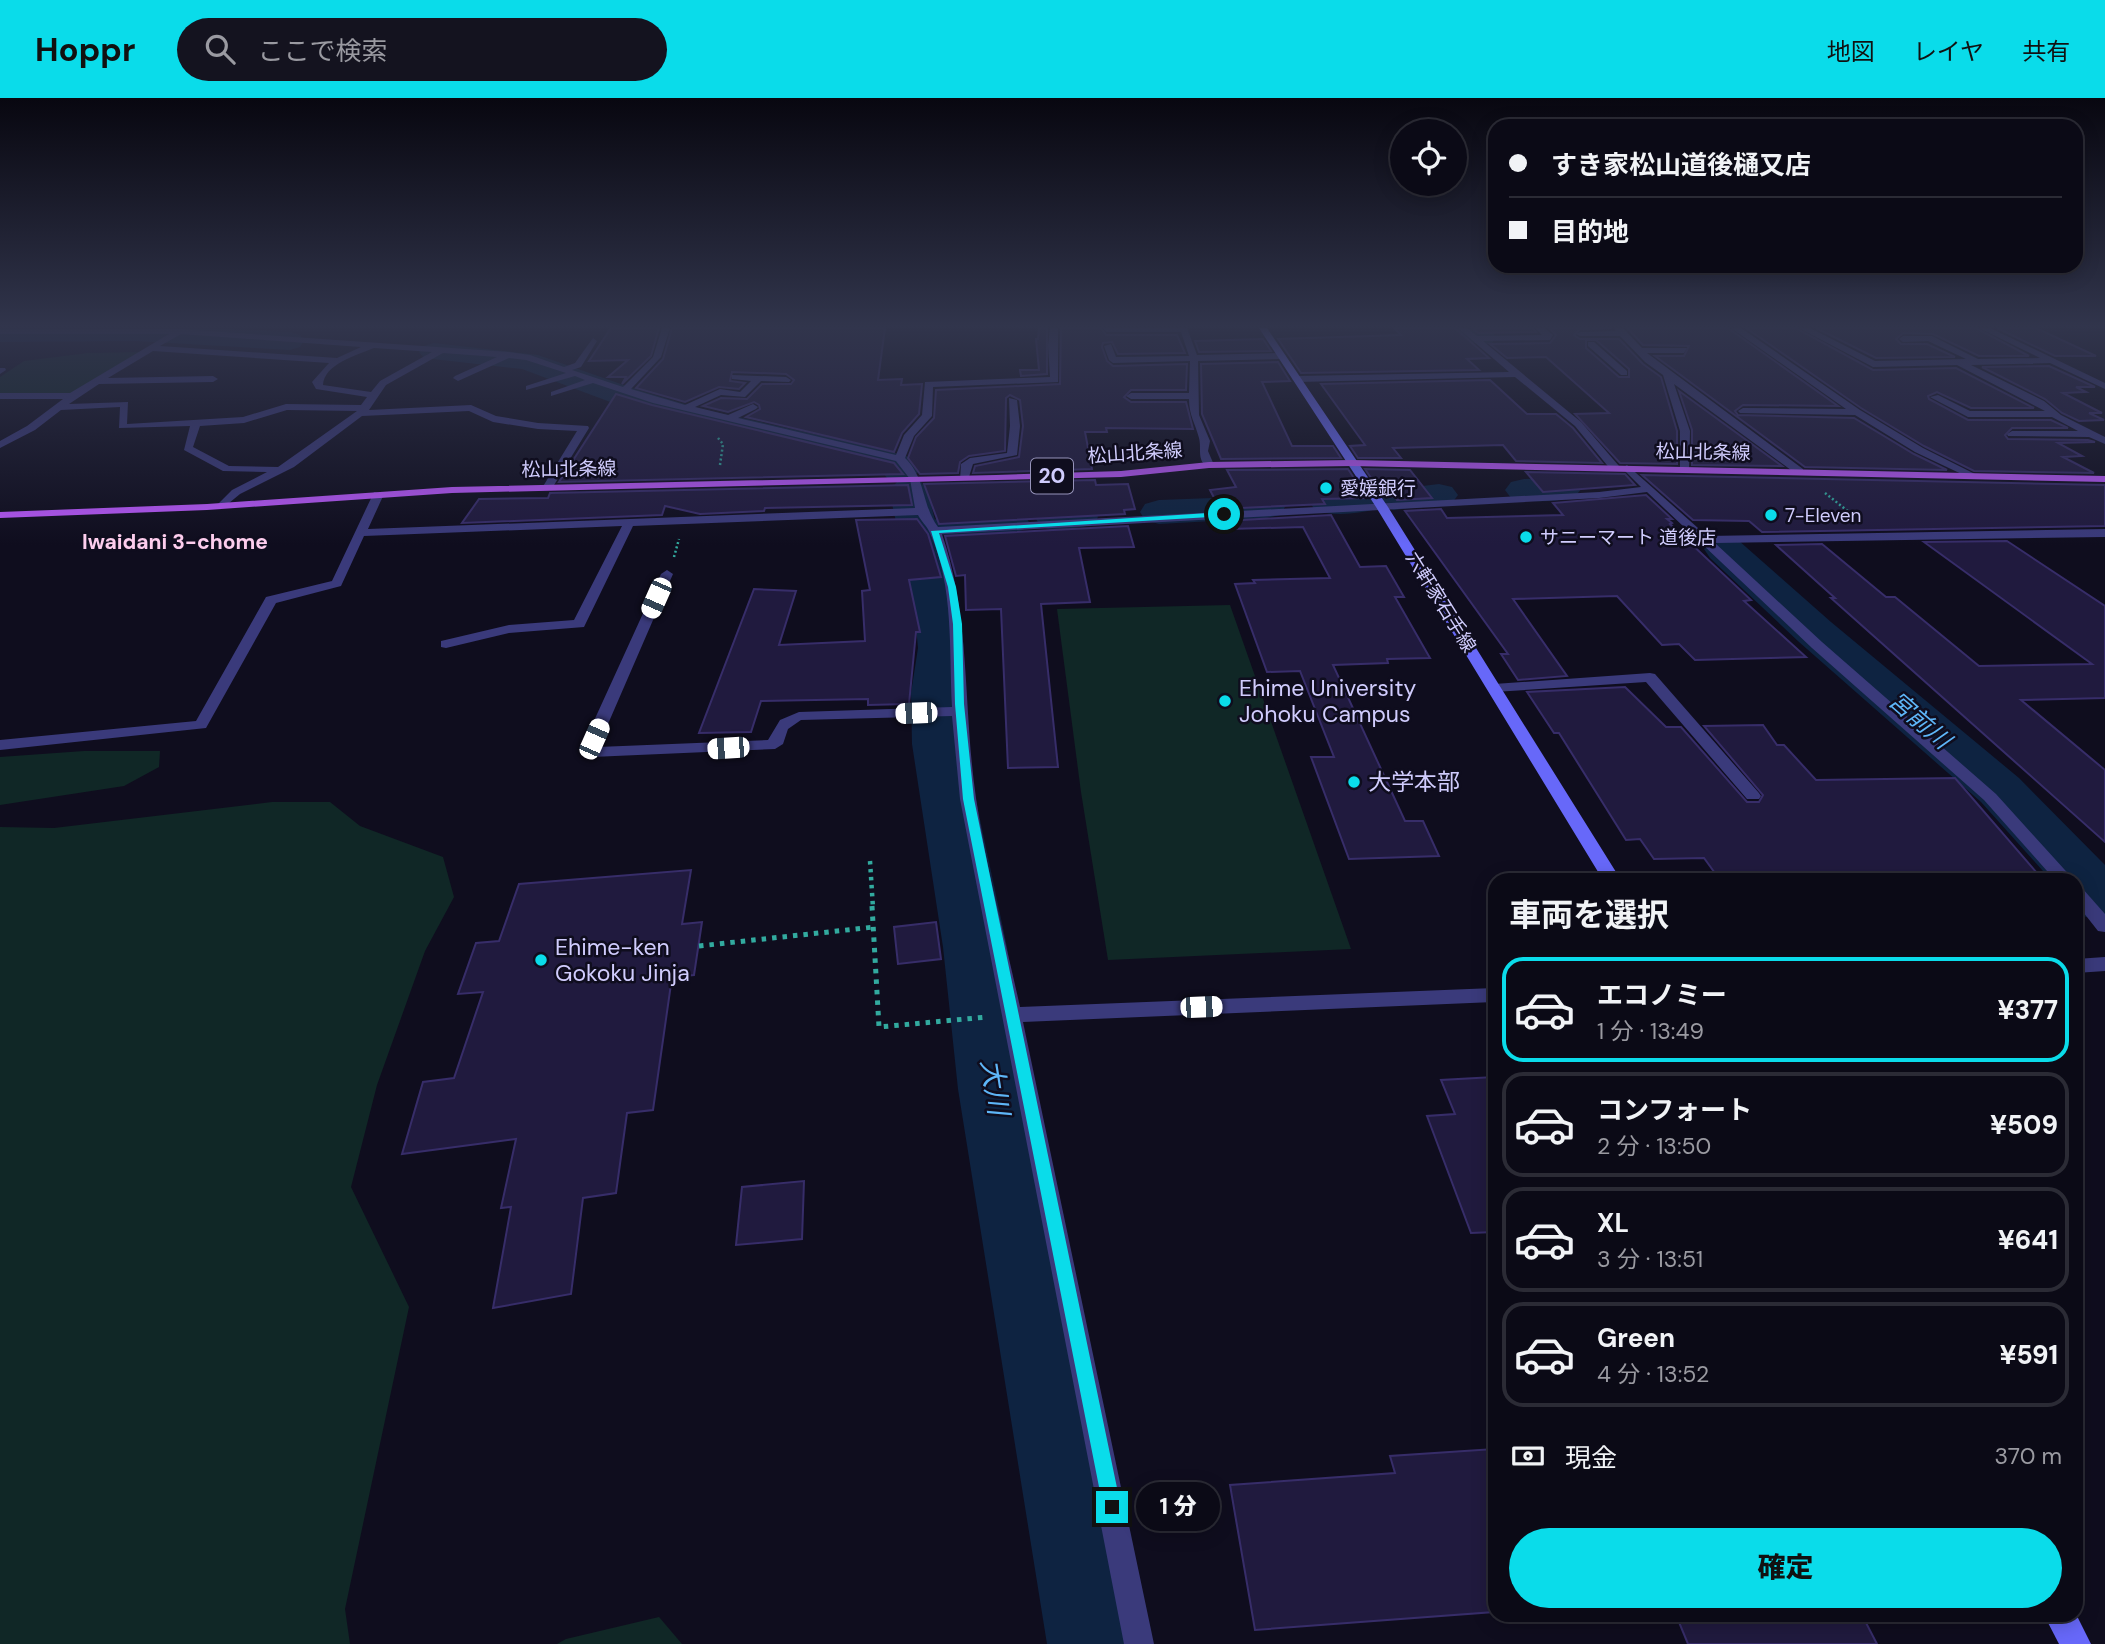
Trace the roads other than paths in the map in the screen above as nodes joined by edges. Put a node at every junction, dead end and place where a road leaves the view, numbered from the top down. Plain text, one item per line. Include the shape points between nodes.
1 (66, 400) edge
2 (369, 400) edge
3 (659, 400) edge
4 (704, 400) edge
5 (928, 400) edge
6 (1012, 400) dead end
7 (1195, 400) edge
8 (1311, 400) edge
9 (1550, 400) edge
10 (1675, 400) edge
11 (1702, 400) edge
12 (1840, 400) edge
13 (1941, 400) edge
14 (2036, 400) edge
15 (57, 407) junction
16 (753, 407) dead end
17 (686, 408) junction
18 (362, 411) junction
19 (1743, 411) dead end
20 (1857, 412) junction
21 (2054, 414) junction
22 (727, 419) junction
23 (195, 423) junction
24 (2012, 434) dead end
25 (2091, 434) junction
26 (2105, 441) edge
27 (0, 445) edge
28 (900, 459) junction
29 (1352, 463) junction
30 (1209, 465) junction
31 (1621, 468) junction
32 (281, 469) junction
33 (1684, 470) junction
34 (1799, 471) junction
35 (1974, 476) junction
36 (916, 478) junction
37 (964, 478) junction
38 (2105, 480) edge
39 (547, 488) junction
40 (1648, 489) junction
41 (378, 494) junction
42 (223, 506) junction
43 (1382, 507) junction
44 (922, 511) junction
45 (0, 515) edge
46 (629, 523) junction
47 (935, 531) junction
48 (360, 533) junction
49 (2105, 533) edge
50 (1704, 540) junction
51 (667, 574) road end
52 (446, 644) dead end
53 (1494, 688) junction
54 (959, 711) junction
55 (0, 746) edge
56 (1754, 796) dead end
57 (1608, 873) edge
58 (2059, 873) edge
59 (2083, 900) edge
60 (2105, 926) edge
61 (2105, 964) edge
62 (2083, 966) edge
63 (1488, 995) edge
64 (1014, 1015) junction
65 (2063, 1622) edge
66 (1139, 1644) edge
67 (2076, 1644) edge

1 - 15 street
2 - 18 street
3 - 17 street
4 - 17 street
5 - 28 street via 928,416 908,435
6 - 37 street via 1012,455 970,461
7 - 30 street via 1194,415
8 - 29 main road, 六軒家石手線
9 - 31 street
10 - 33 street via 1685,431
11 - 34 street
12 - 20 street
13 - 21 street via 1968,414
14 - 21 street
15 - 23 street via 125,404 122,426
15 - 27 street
16 - 22 street
17 - 22 street
18 - 23 street via 286,407 244,421
18 - 32 street
18 - 39 street via 471,408 493,419 584,428
19 - 20 street
20 - 35 street via 1919,450
21 - 25 street
22 - 28 street
23 - 32 street via 188,448 227,469
24 - 25 street
25 - 26 street
28 - 36 street
29 - 30 main road, 松山北条線 / 20
29 - 31 main road, 松山北条線 / 20
29 - 43 main road, 六軒家石手線
30 - 37 main road, 松山北条線 / 20 via 1121,474
31 - 33 main road, 松山北条線 / 20
31 - 40 street
32 - 42 street via 236,492
33 - 34 main road, 松山北条線 / 20
34 - 35 main road, 松山北条線 / 20
35 - 38 main road, 松山北条線 / 20
36 - 37 main road, 松山北条線 / 20
36 - 39 main road, 松山北条線 / 20
36 - 44 street
39 - 41 main road, 松山北条線 / 20
40 - 43 street
40 - 50 street
41 - 42 main road, 松山北条線 / 20
41 - 48 street
42 - 45 main road, 松山北条線 / 20
43 - 47 street
43 - 53 main road, 六軒家石手線
44 - 46 street
44 - 47 street
46 - 48 street
46 - 52 street via 579,624 509,629
47 - 54 street via 958,624
48 - 55 street via 337,583 271,600 201,725
49 - 50 street
50 - 58 street via 1990,797
51 - 54 street via 590,747 592,752 775,744 778,729 799,716
53 - 56 street via 1650,677
53 - 57 main road, 六軒家石手線
54 - 64 street via 968,799
59 - 60 street
61 - 62 street
63 - 64 street
64 - 66 street
65 - 67 main road

